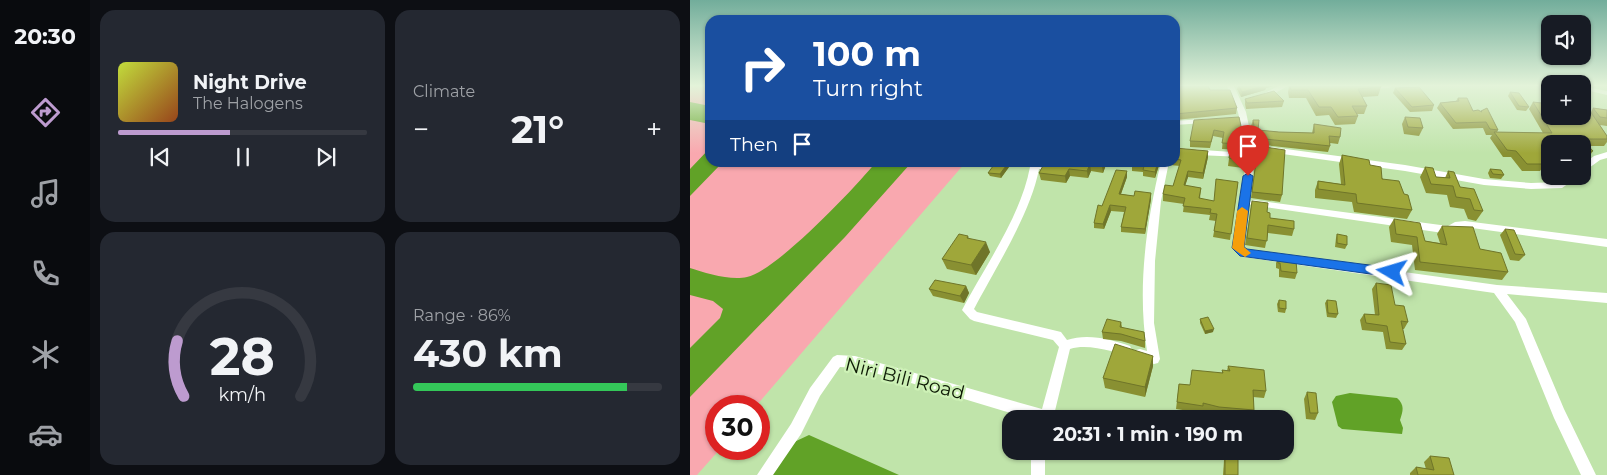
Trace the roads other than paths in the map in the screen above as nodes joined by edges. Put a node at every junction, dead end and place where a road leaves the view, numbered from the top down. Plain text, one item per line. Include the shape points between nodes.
1 (1245, 108) edge
2 (1244, 118) junction
3 (1180, 123) edge
4 (1180, 151) edge
5 (1251, 151) junction
6 (1607, 154) edge
7 (1591, 163) edge
8 (1034, 167) edge
9 (1165, 167) edge
10 (1541, 184) edge
11 (1244, 202) junction
12 (1607, 243) edge
13 (1496, 289) junction
14 (1607, 298) edge
15 (1065, 346) junction
16 (1020, 410) edge
17 (1048, 410) edge
18 (1038, 460) edge
19 (764, 475) edge
20 (1038, 475) edge
21 (1589, 475) edge

1 - 2 street
2 - 3 street
2 - 5 street
4 - 5 street
5 - 10 street via 1336,158 1493,183
5 - 11 street
6 - 7 street
8 - 15 street via 1035,175 1023,201 968,310 974,316 1057,336
9 - 15 street via 1156,202 1150,261 1148,323 1154,359 1121,348 1084,342
11 - 12 street via 1441,229 1450,230 1458,224
11 - 13 street via 1238,248 1244,253
13 - 14 street
13 - 21 street via 1520,319
15 - 17 street
16 - 19 street, Niri Bili Road via 901,374 855,362 837,361
18 - 20 street

